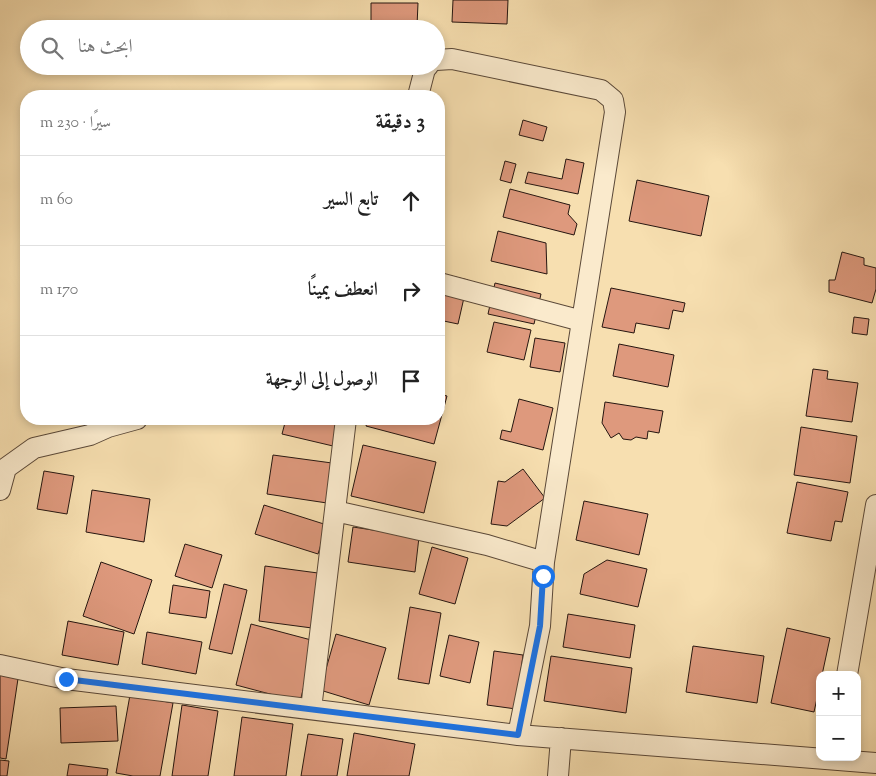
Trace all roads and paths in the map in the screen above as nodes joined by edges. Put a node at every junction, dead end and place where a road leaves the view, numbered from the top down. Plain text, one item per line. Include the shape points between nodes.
1 (445, 59) edge
2 (423, 75) edge
3 (419, 90) edge
4 (445, 285) edge
5 (582, 321) junction
6 (115, 425) edge
7 (345, 425) edge
8 (0, 490) edge
9 (876, 505) edge
10 (335, 511) junction
11 (544, 562) junction
12 (0, 665) edge
13 (848, 671) edge
14 (311, 710) junction
15 (518, 735) junction
16 (561, 738) junction
17 (816, 757) edge
18 (858, 761) edge
19 (876, 763) edge
20 (558, 776) edge

1 - 5 street via 601,90 612,100 615,112
2 - 3 street
4 - 5 street
5 - 11 street
6 - 8 street via 90,435 34,448 6,468
7 - 10 street
9 - 13 street
10 - 11 street via 487,545
10 - 14 street
11 - 15 street via 540,626
12 - 14 street via 66,679
14 - 15 street
15 - 16 street
16 - 17 street
16 - 20 street
18 - 19 street

